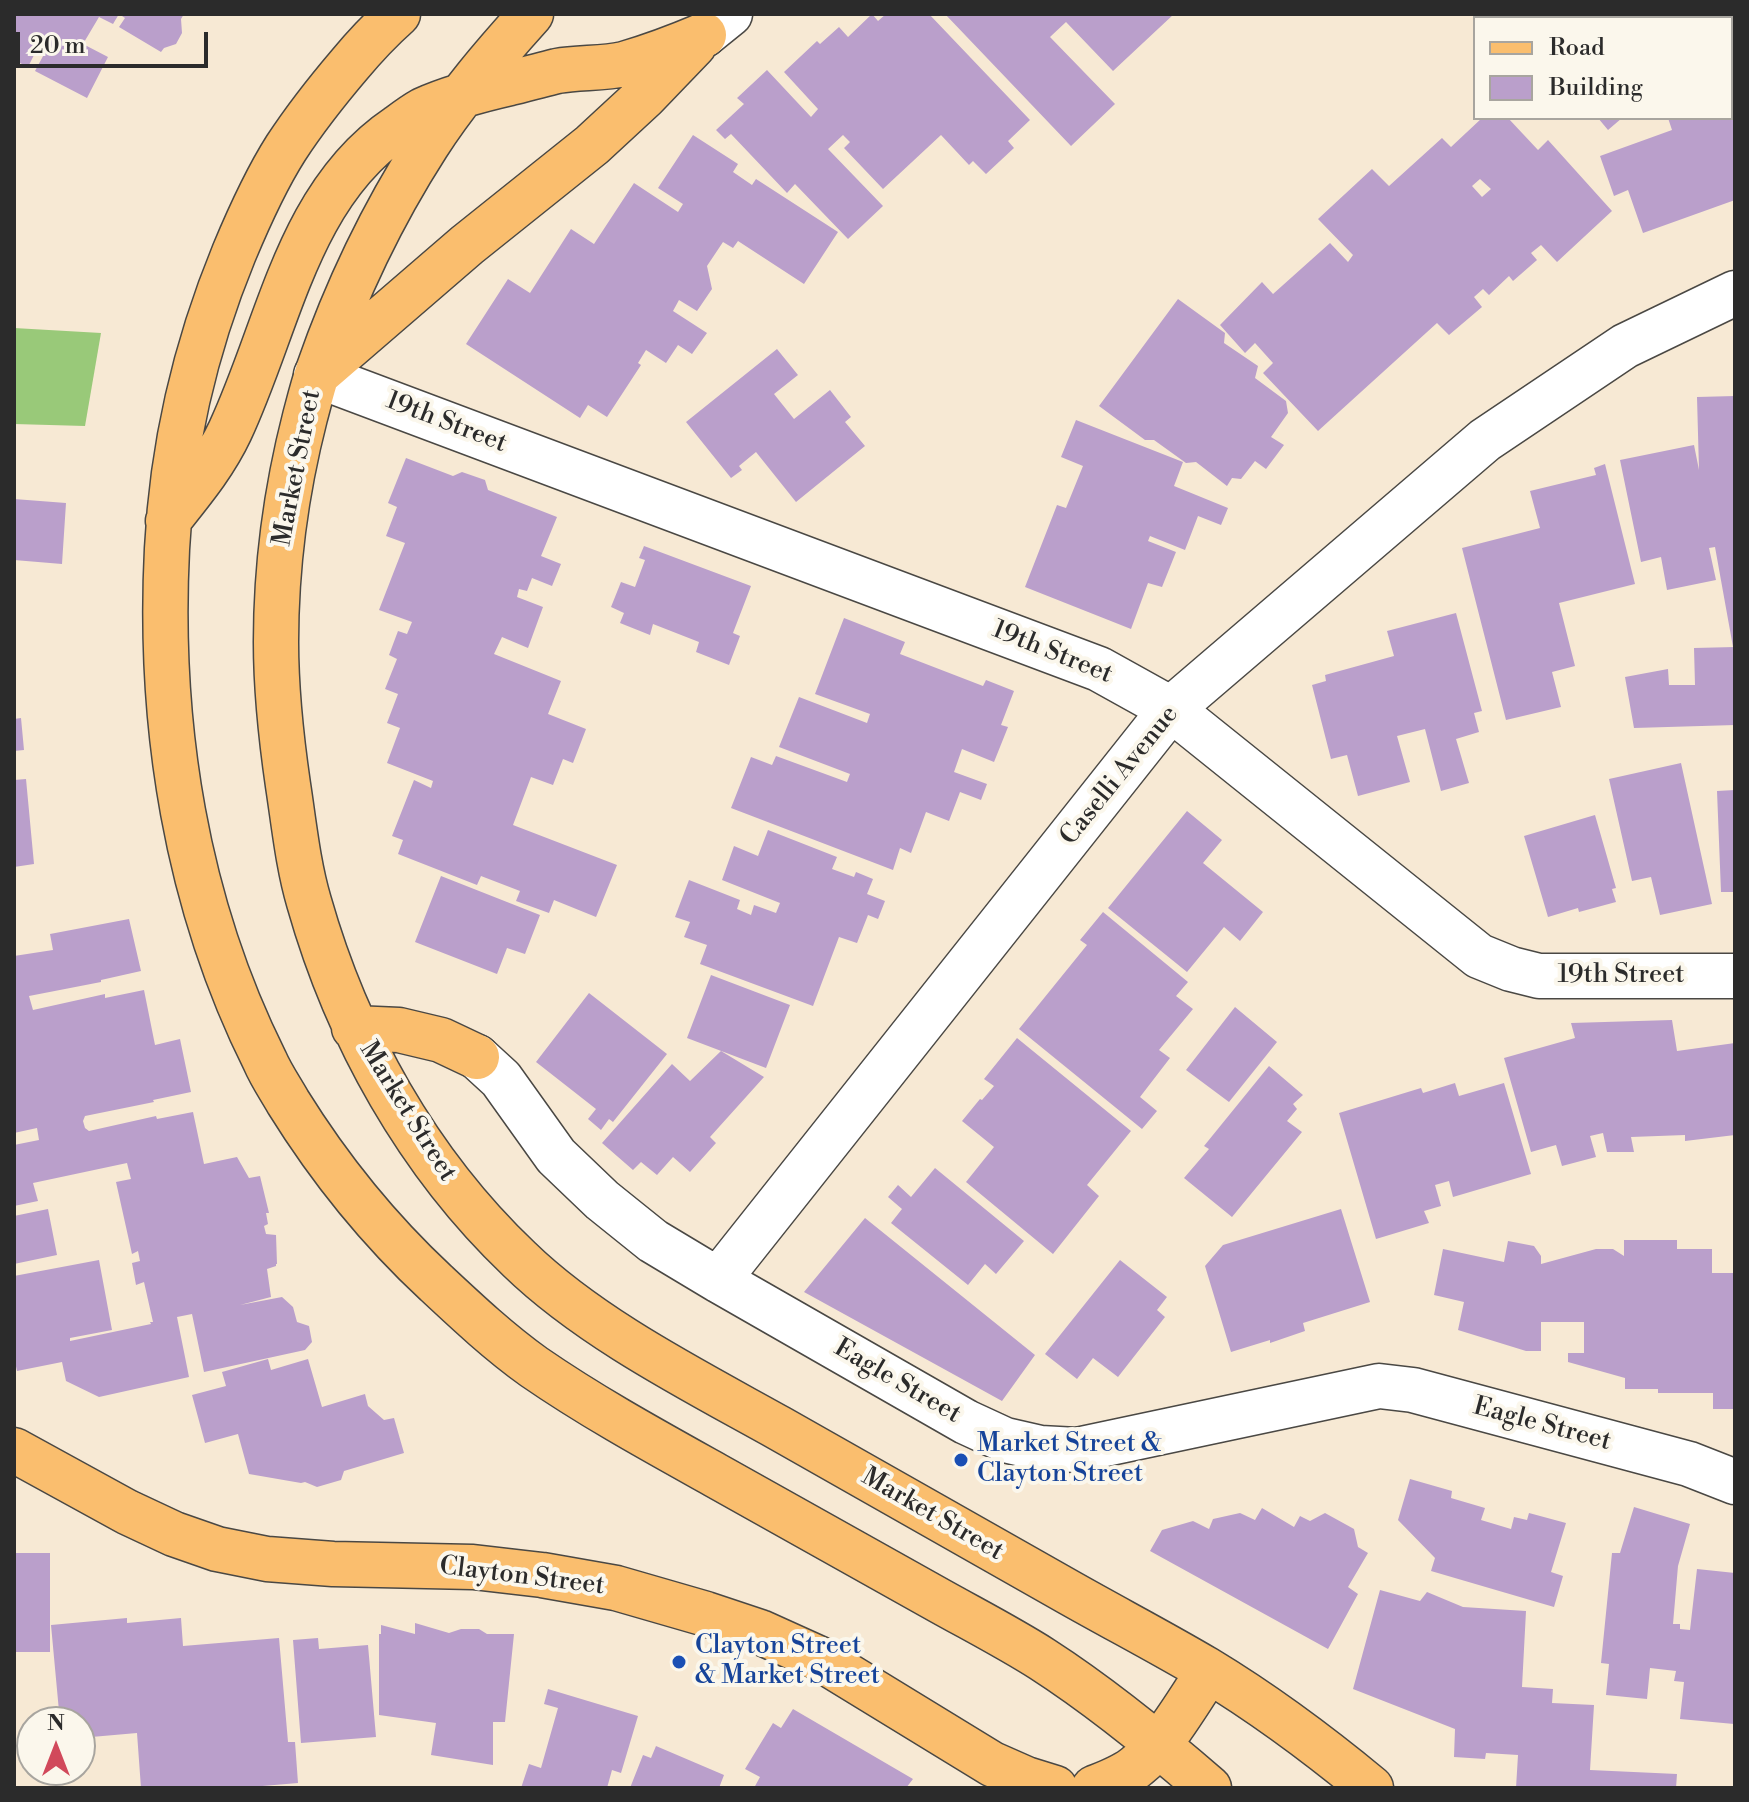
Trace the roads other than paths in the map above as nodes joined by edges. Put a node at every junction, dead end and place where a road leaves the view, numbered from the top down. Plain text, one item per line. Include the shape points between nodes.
1 (398, 14) edge
2 (531, 14) edge
3 (717, 24) edge
4 (464, 93) junction
5 (1735, 293) edge
6 (316, 375) junction
7 (168, 521) junction
8 (1171, 709) junction
9 (1735, 976) edge
10 (354, 1028) junction
11 (477, 1057) joint
12 (718, 1280) junction
13 (14, 1450) edge
14 (1735, 1482) edge
15 (1209, 1671) junction
16 (1159, 1744) junction
17 (992, 1764) junction
18 (1030, 1788) edge
19 (1055, 1788) edge
20 (1094, 1788) edge
21 (1209, 1788) edge
22 (1371, 1788) edge

1 - 7 main road via 326,91 251,212 194,365
2 - 4 main road, Market Street
3 - 4 main road via 662,53 621,65 559,71
3 - 6 main road via 592,145
4 - 6 main road, Market Street via 427,145 366,255
4 - 7 main road via 387,134 338,183 304,244 229,433 205,475
5 - 8 street, Caselli Avenue via 1625,346 1485,440
6 - 8 street, 19th Street via 1099,669
6 - 10 main road, Market Street via 283,528 276,680 307,896
7 - 16 main road via 164,603 174,764 209,920 232,991 267,1067 354,1196 410,1259 530,1365 1040,1658
8 - 9 street, 19th Street via 1479,956 1539,976
8 - 12 street, Caselli Avenue
10 - 11 main road via 399,1030 441,1040
10 - 15 main road, Market Street via 427,1152 473,1210 520,1261 573,1304 690,1377
11 - 12 street, Eagle Street via 501,1079 556,1156 602,1200 653,1241
12 - 14 street, Eagle Street via 966,1422 1005,1440 1040,1448 1077,1450 1379,1386 1413,1390 1689,1464
13 - 17 main road, Clayton Street via 127,1512 217,1549 267,1559 542,1575 616,1588 706,1614 822,1660
15 - 16 main road
15 - 22 main road, Market Street
16 - 20 main road via 1138,1765
16 - 21 main road
17 - 18 main road
17 - 19 main road, Clayton Street

